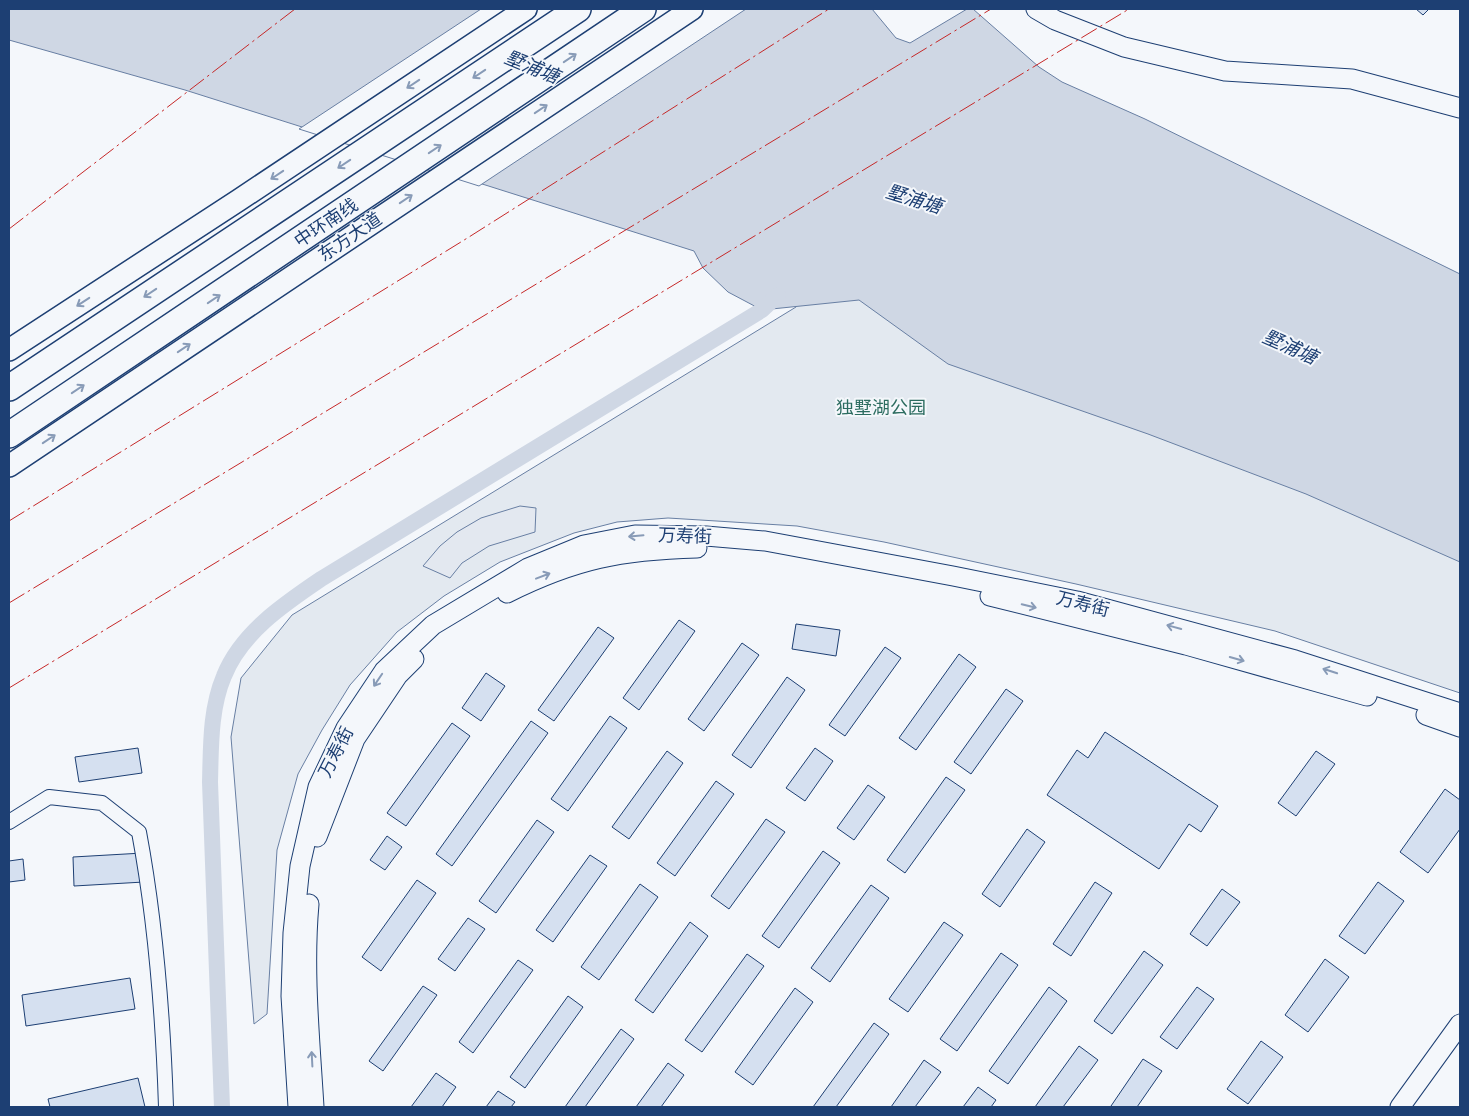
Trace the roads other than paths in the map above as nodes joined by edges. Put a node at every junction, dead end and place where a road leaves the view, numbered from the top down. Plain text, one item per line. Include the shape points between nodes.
1 (526, 9) edge
2 (578, 9) edge
3 (643, 9) edge
4 (692, 9) edge
5 (1036, 9) edge
6 (1460, 108) edge
7 (9, 350) edge
8 (9, 388) edge
9 (9, 435) edge
10 (9, 466) edge
11 (1460, 713) edge
12 (1460, 727) edge
13 (9, 822) edge
14 (1460, 1024) edge
15 (166, 1107) edge
16 (298, 1107) edge
17 (314, 1107) edge
18 (1400, 1107) edge

1 -> 7 main road
2 -> 8 highway
9 -> 3 highway, 中环南线
10 -> 4 main road, 东方大道
5 - 6 street via 1055,20 1124,47 1207,67 1352,80
11 -> 16 street, 万寿街 via 1295,660 1077,601 952,576 765,541 636,535 584,544 528,568 433,625 384,671 346,728 318,787 300,866 291,996
17 -> 12 street, 万寿街 via 307,925 314,847 355,738 398,675 441,632 481,606 583,561 647,549 706,548 768,553 964,589 1205,650 1385,701
13 - 15 street via 49,797 102,803 139,832 152,903 164,1033
14 - 18 street

